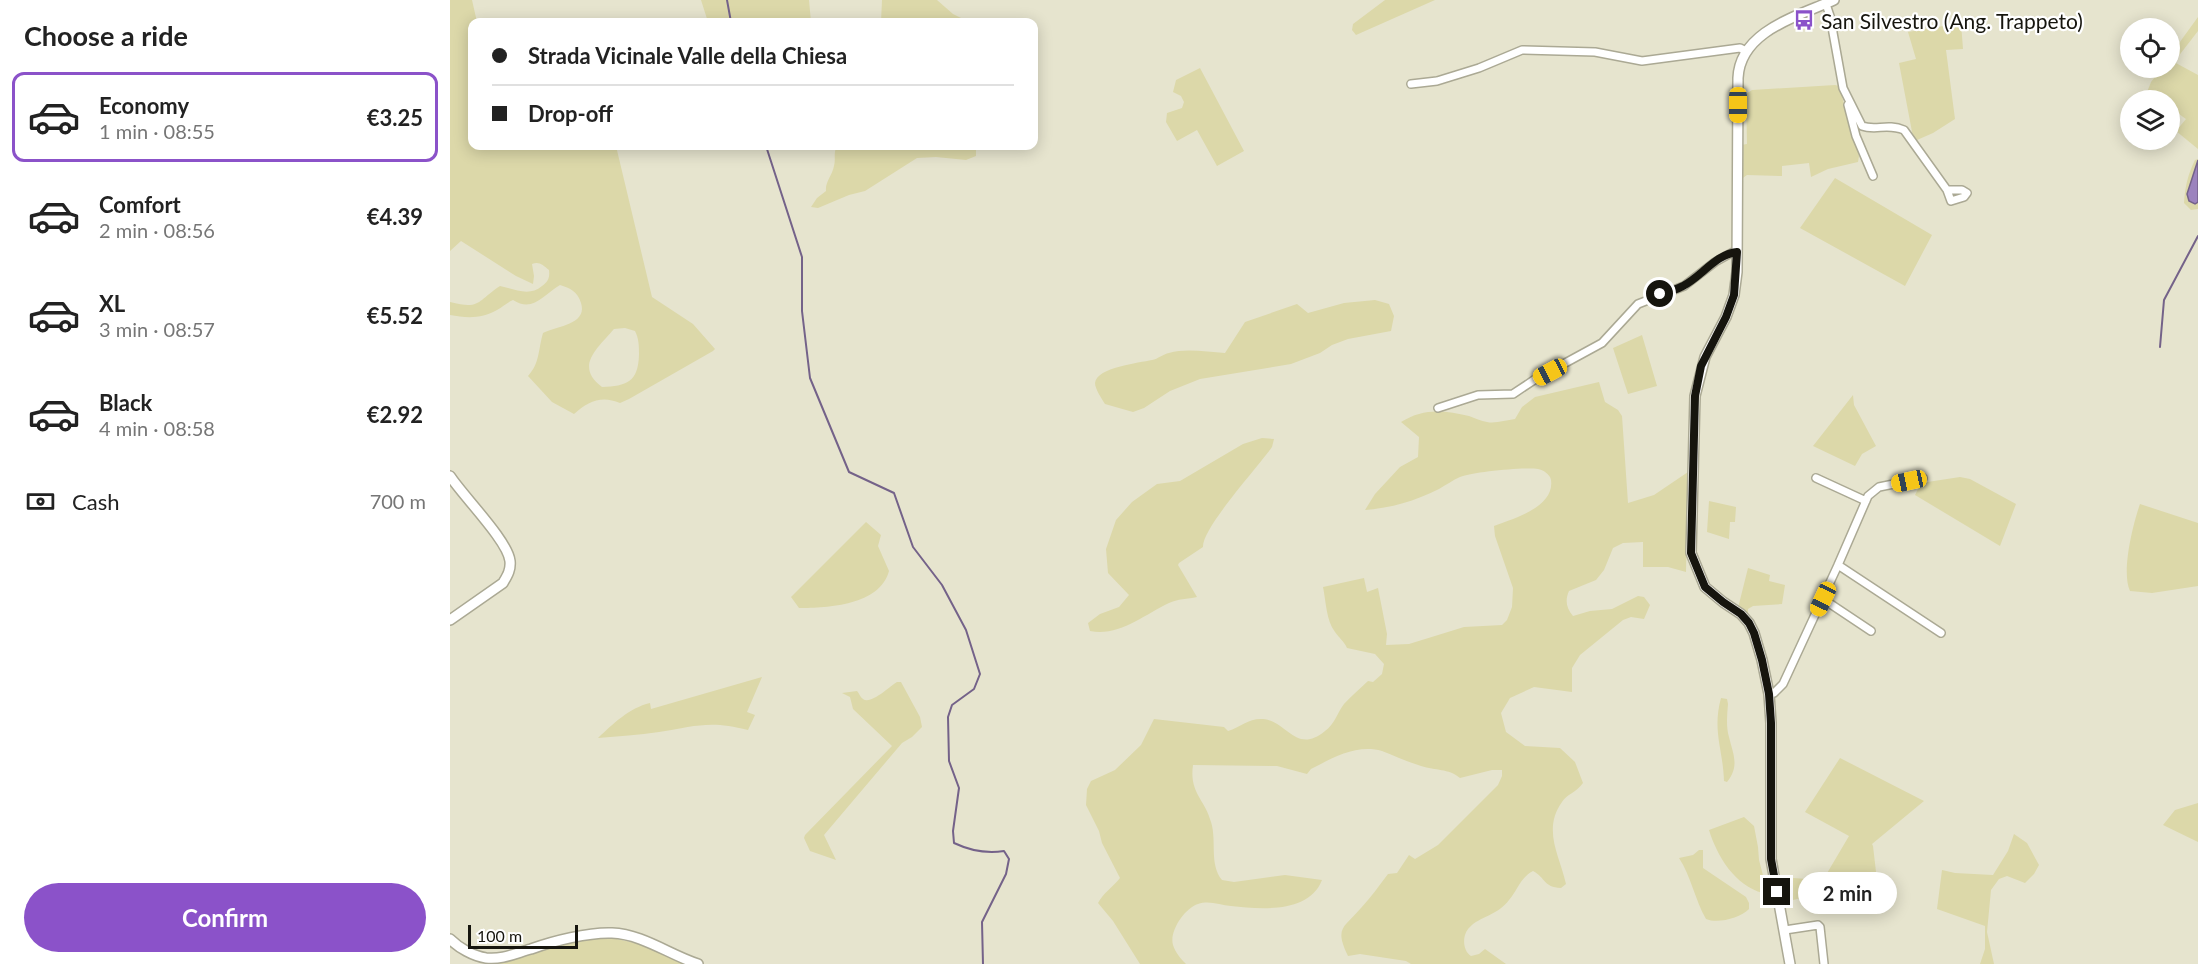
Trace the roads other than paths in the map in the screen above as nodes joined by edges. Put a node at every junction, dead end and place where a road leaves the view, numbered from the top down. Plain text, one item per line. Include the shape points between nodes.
1 (1830, 2) edge
2 (1746, 51) junction
3 (1411, 84) dead end
4 (1843, 88) junction
5 (1873, 176) dead end
6 (1947, 190) dead end
7 (1737, 252) junction
8 (1438, 408) dead end
9 (450, 476) edge
10 (1816, 478) dead end
11 (1923, 478) dead end
12 (1866, 501) junction
13 (1838, 566) junction
14 (1823, 599) junction
15 (450, 620) edge
16 (1871, 631) dead end
17 (1941, 633) dead end
18 (1769, 694) junction
19 (1785, 930) junction
20 (450, 939) edge
21 (698, 964) edge
22 (1790, 964) edge
23 (1824, 964) edge

1 - 2 street via 1776,26
1 - 4 street
2 - 3 street via 1740,48 1642,61 1595,52 1522,50 1437,81
2 - 7 street via 1738,78
4 - 5 street via 1856,136
4 - 6 street via 1862,126 1895,126 1904,130
7 - 8 street via 1715,262 1684,286 1638,304 1602,343 1513,394 1478,395
7 - 18 street via 1734,295 1701,366 1695,396 1691,553 1705,587 1741,614 1752,628
9 - 15 street via 503,545 510,561 503,583
10 - 12 street
11 - 12 street via 1880,487
12 - 13 street
13 - 14 street
13 - 17 street
14 - 16 street
14 - 18 street via 1783,684
18 - 19 street via 1771,859
19 - 22 street
19 - 23 street via 1818,925
20 - 21 street via 476,955 502,958 549,943 594,933 614,933

